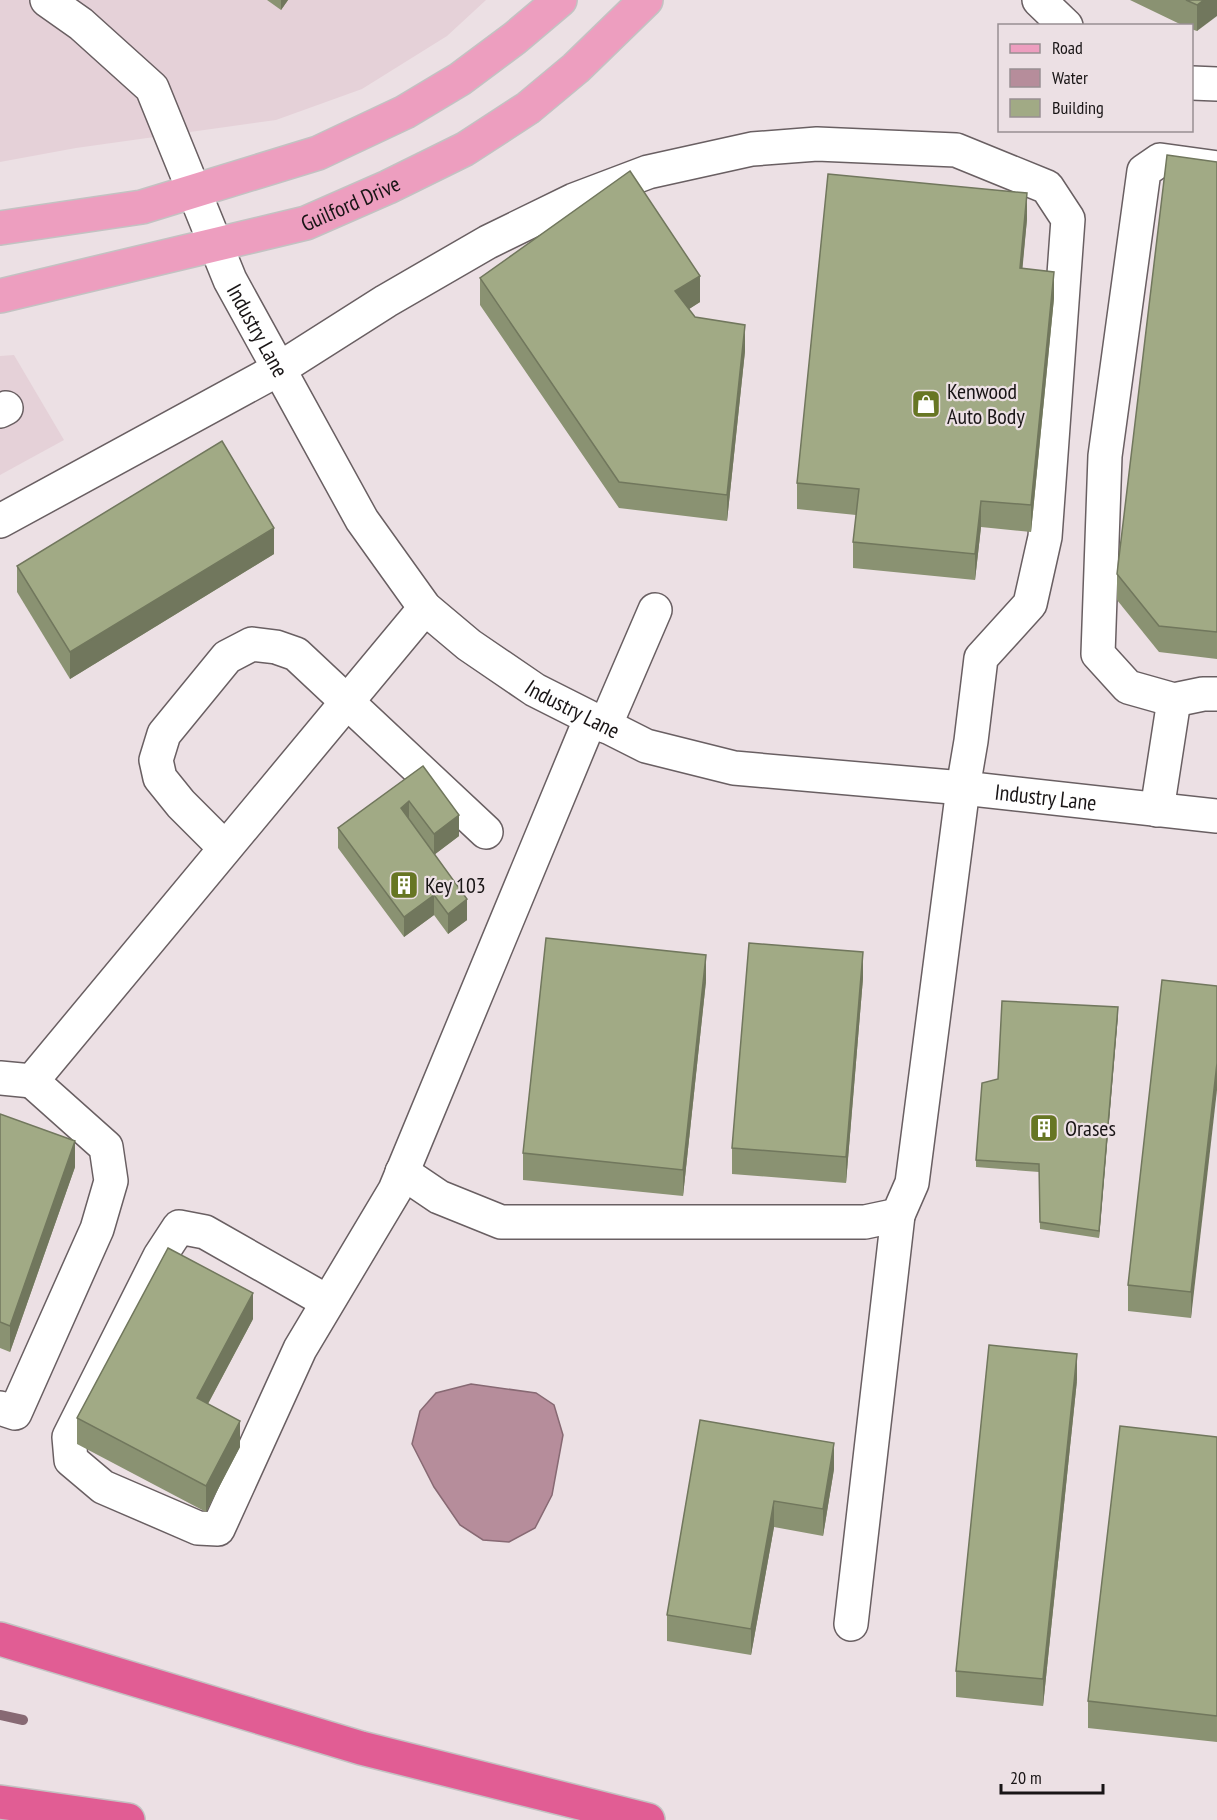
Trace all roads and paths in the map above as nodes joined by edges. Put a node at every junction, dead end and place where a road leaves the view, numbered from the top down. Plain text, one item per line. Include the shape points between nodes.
1 (47, 0) edge
2 (560, 0) edge
3 (646, 0) edge
4 (1039, 0) edge
5 (1064, 24) edge
6 (1193, 84) edge
7 (1217, 84) edge
8 (1217, 168) edge
9 (194, 190) junction
10 (0, 228) edge
11 (215, 244) junction
12 (0, 297) edge
13 (279, 369) junction
14 (0, 521) edge
15 (426, 608) junction
16 (655, 610) dead end
17 (1217, 694) edge
18 (1174, 700) junction
19 (347, 702) junction
20 (598, 723) junction
21 (963, 788) junction
22 (1157, 810) junction
23 (1217, 816) edge
24 (486, 832) dead end
25 (225, 848) junction
26 (16, 1079) edge
27 (402, 1172) junction
28 (898, 1215) junction
29 (328, 1302) junction
30 (8, 1411) edge
31 (851, 1624) dead end
32 (0, 1639) edge
33 (0, 1802) edge
34 (128, 1820) edge
35 (648, 1820) edge

1 - 9 street, Industry Lane via 81,24 152,88
2 - 9 main road via 460,79 405,112 318,153
3 - 11 main road, Guilford Drive via 528,108 465,149 306,223
4 - 5 street
6 - 7 street
8 - 18 street via 1160,160 1144,171 1105,456 1098,654 1128,687
9 - 10 main road via 142,207
9 - 11 street, Industry Lane
11 - 12 main road, Guilford Drive
11 - 13 street, Industry Lane via 230,280
13 - 14 street
13 - 15 street, Industry Lane via 362,520
13 - 21 street via 488,242 574,200 648,172 752,149 817,144 956,150 1047,187 1068,219 1045,537 1030,604 981,658
15 - 19 street
15 - 20 street, Industry Lane via 469,645 535,690
16 - 20 street
17 - 18 street
18 - 22 street
19 - 24 street
19 - 25 street
19 - 25 street via 296,654 252,644 227,657 164,734 156,760 160,778
20 - 21 street, Industry Lane via 646,746 734,768
20 - 27 street
21 - 22 street, Industry Lane
21 - 28 street via 912,1182
22 - 23 street, Industry Lane
25 - 26 street
26 - 30 street via 106,1147 111,1181 97,1229
27 - 28 street via 439,1197 501,1222 865,1222
27 - 29 street
28 - 31 street
29 - 29 street via 300,1349 218,1529 198,1528 103,1487 71,1460 69,1437 160,1256 179,1227 205,1232
32 - 35 highway via 361,1748
33 - 34 highway

